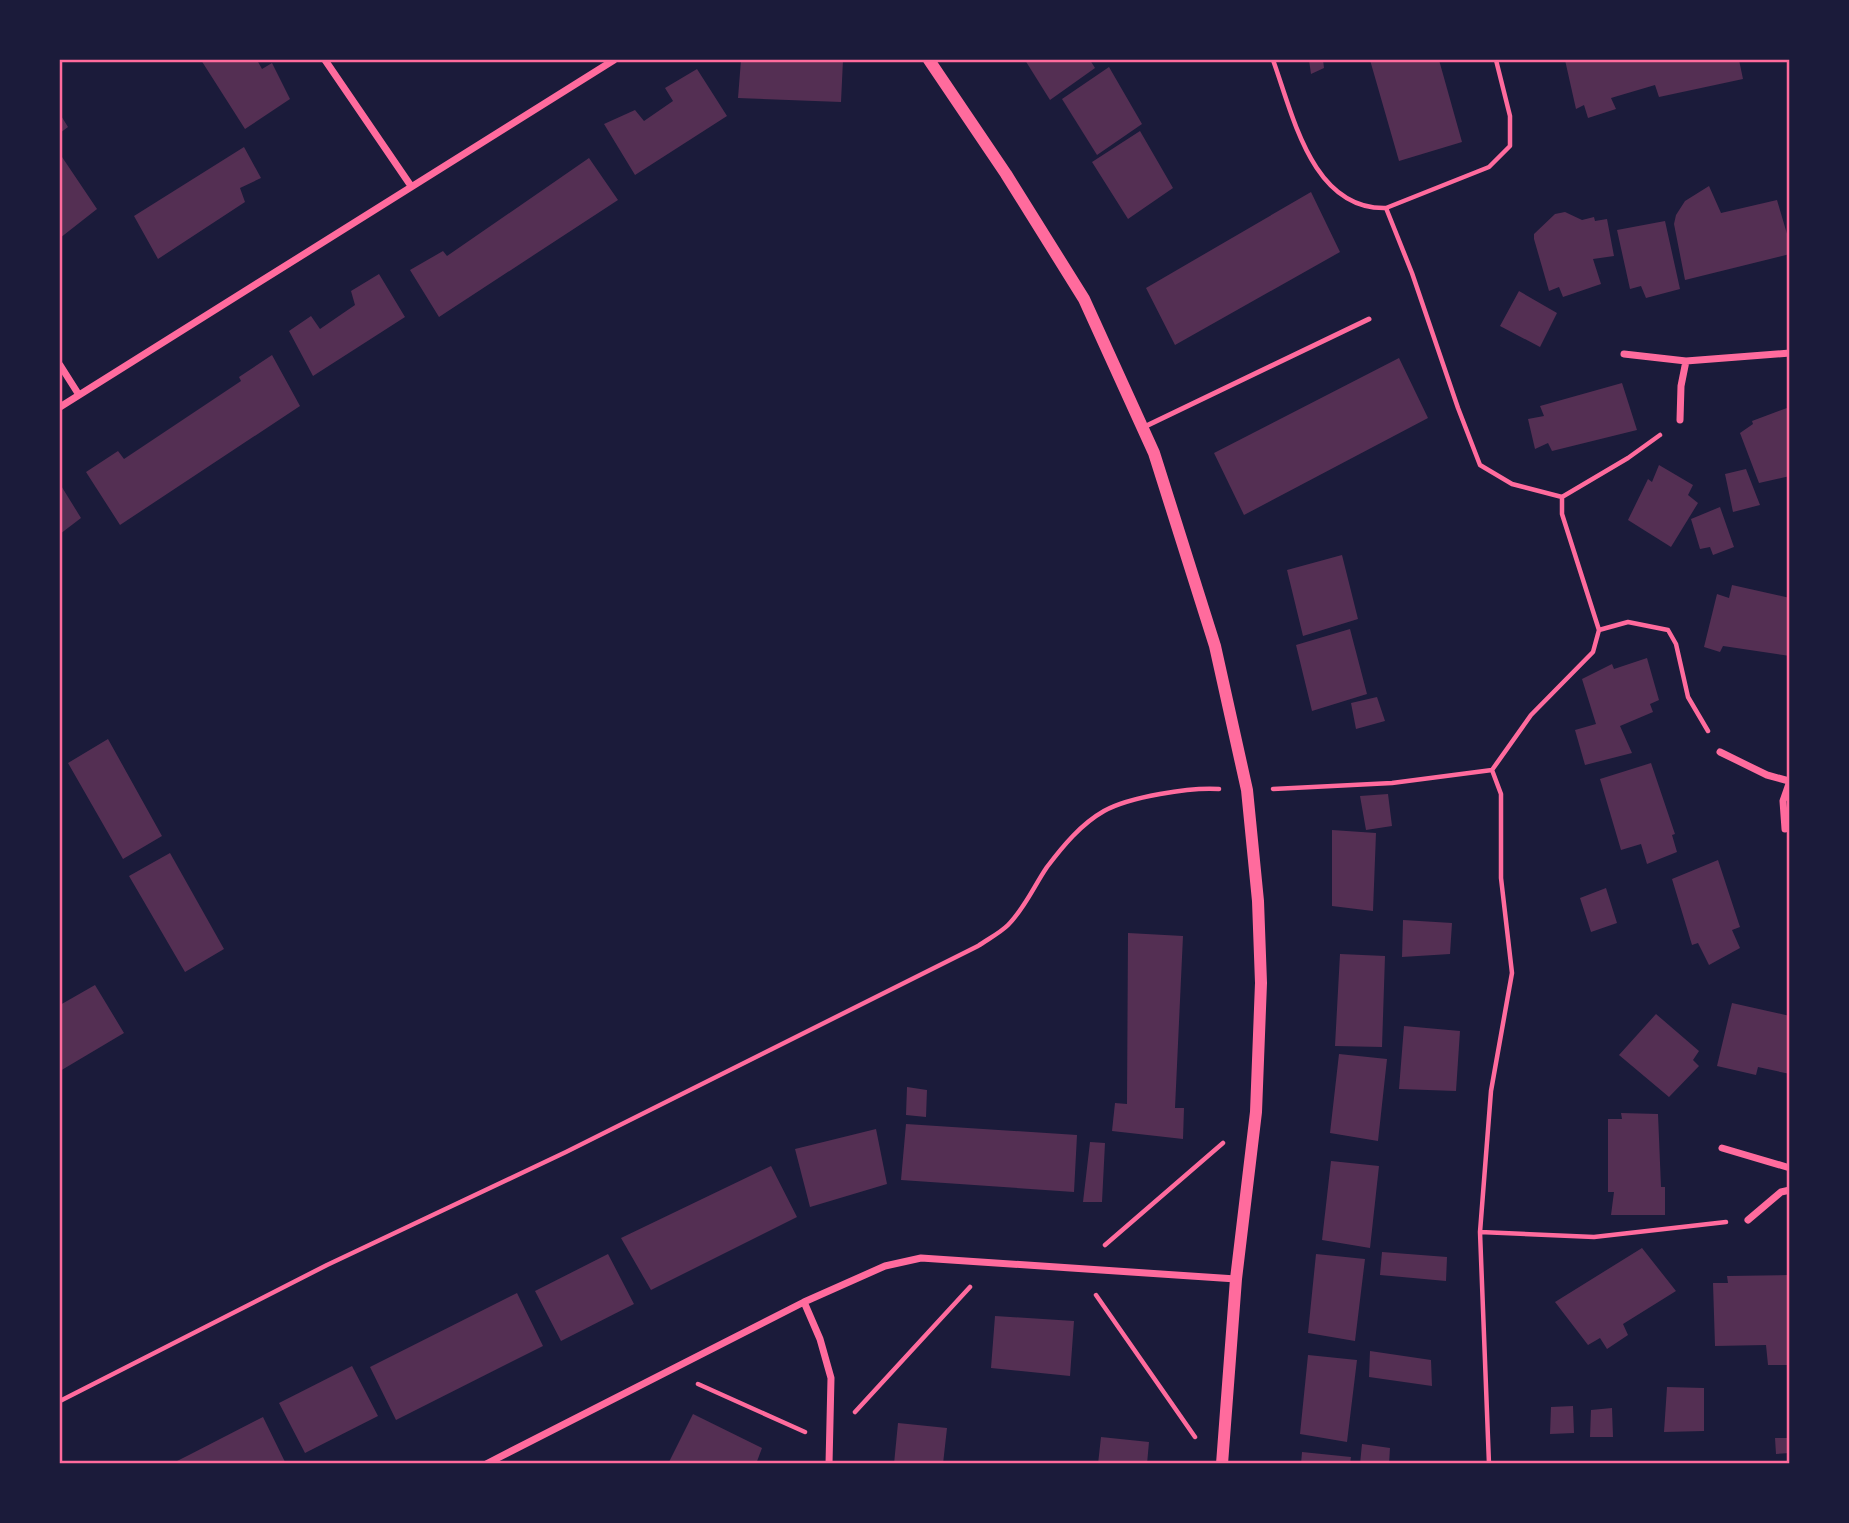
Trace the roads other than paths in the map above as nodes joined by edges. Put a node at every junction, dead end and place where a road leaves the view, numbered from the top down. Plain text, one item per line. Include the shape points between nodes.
1 (325, 60) edge
2 (614, 60) edge
3 (929, 60) edge
4 (411, 186) junction
5 (1368, 319) dead end
6 (1790, 353) edge
7 (1625, 354) dead end
8 (1686, 361) junction
9 (60, 365) edge
10 (79, 395) junction
11 (60, 407) edge
12 (1680, 420) road end
13 (1142, 428) junction
14 (1720, 752) road end
15 (1789, 781) edge
16 (1785, 830) dead end
17 (1722, 1147) dead end
18 (1790, 1168) edge
19 (1790, 1189) edge
20 (1748, 1220) road end
21 (1236, 1279) junction
22 (804, 1302) junction
23 (486, 1464) edge
24 (829, 1464) edge
25 (1222, 1464) edge

1 - 4 street
2 - 4 street
3 - 13 street via 1084,299
4 - 10 street
5 - 13 lane
6 - 8 street
7 - 8 street
8 - 12 street
9 - 10 street
10 - 11 street
13 - 21 street via 1216,646 1247,790 1261,983 1256,1115
14 - 15 street
15 - 16 street via 1783,801
17 - 18 street
19 - 20 street
21 - 22 street via 920,1258 885,1266
21 - 25 street
22 - 23 street
22 - 24 street via 831,1378

